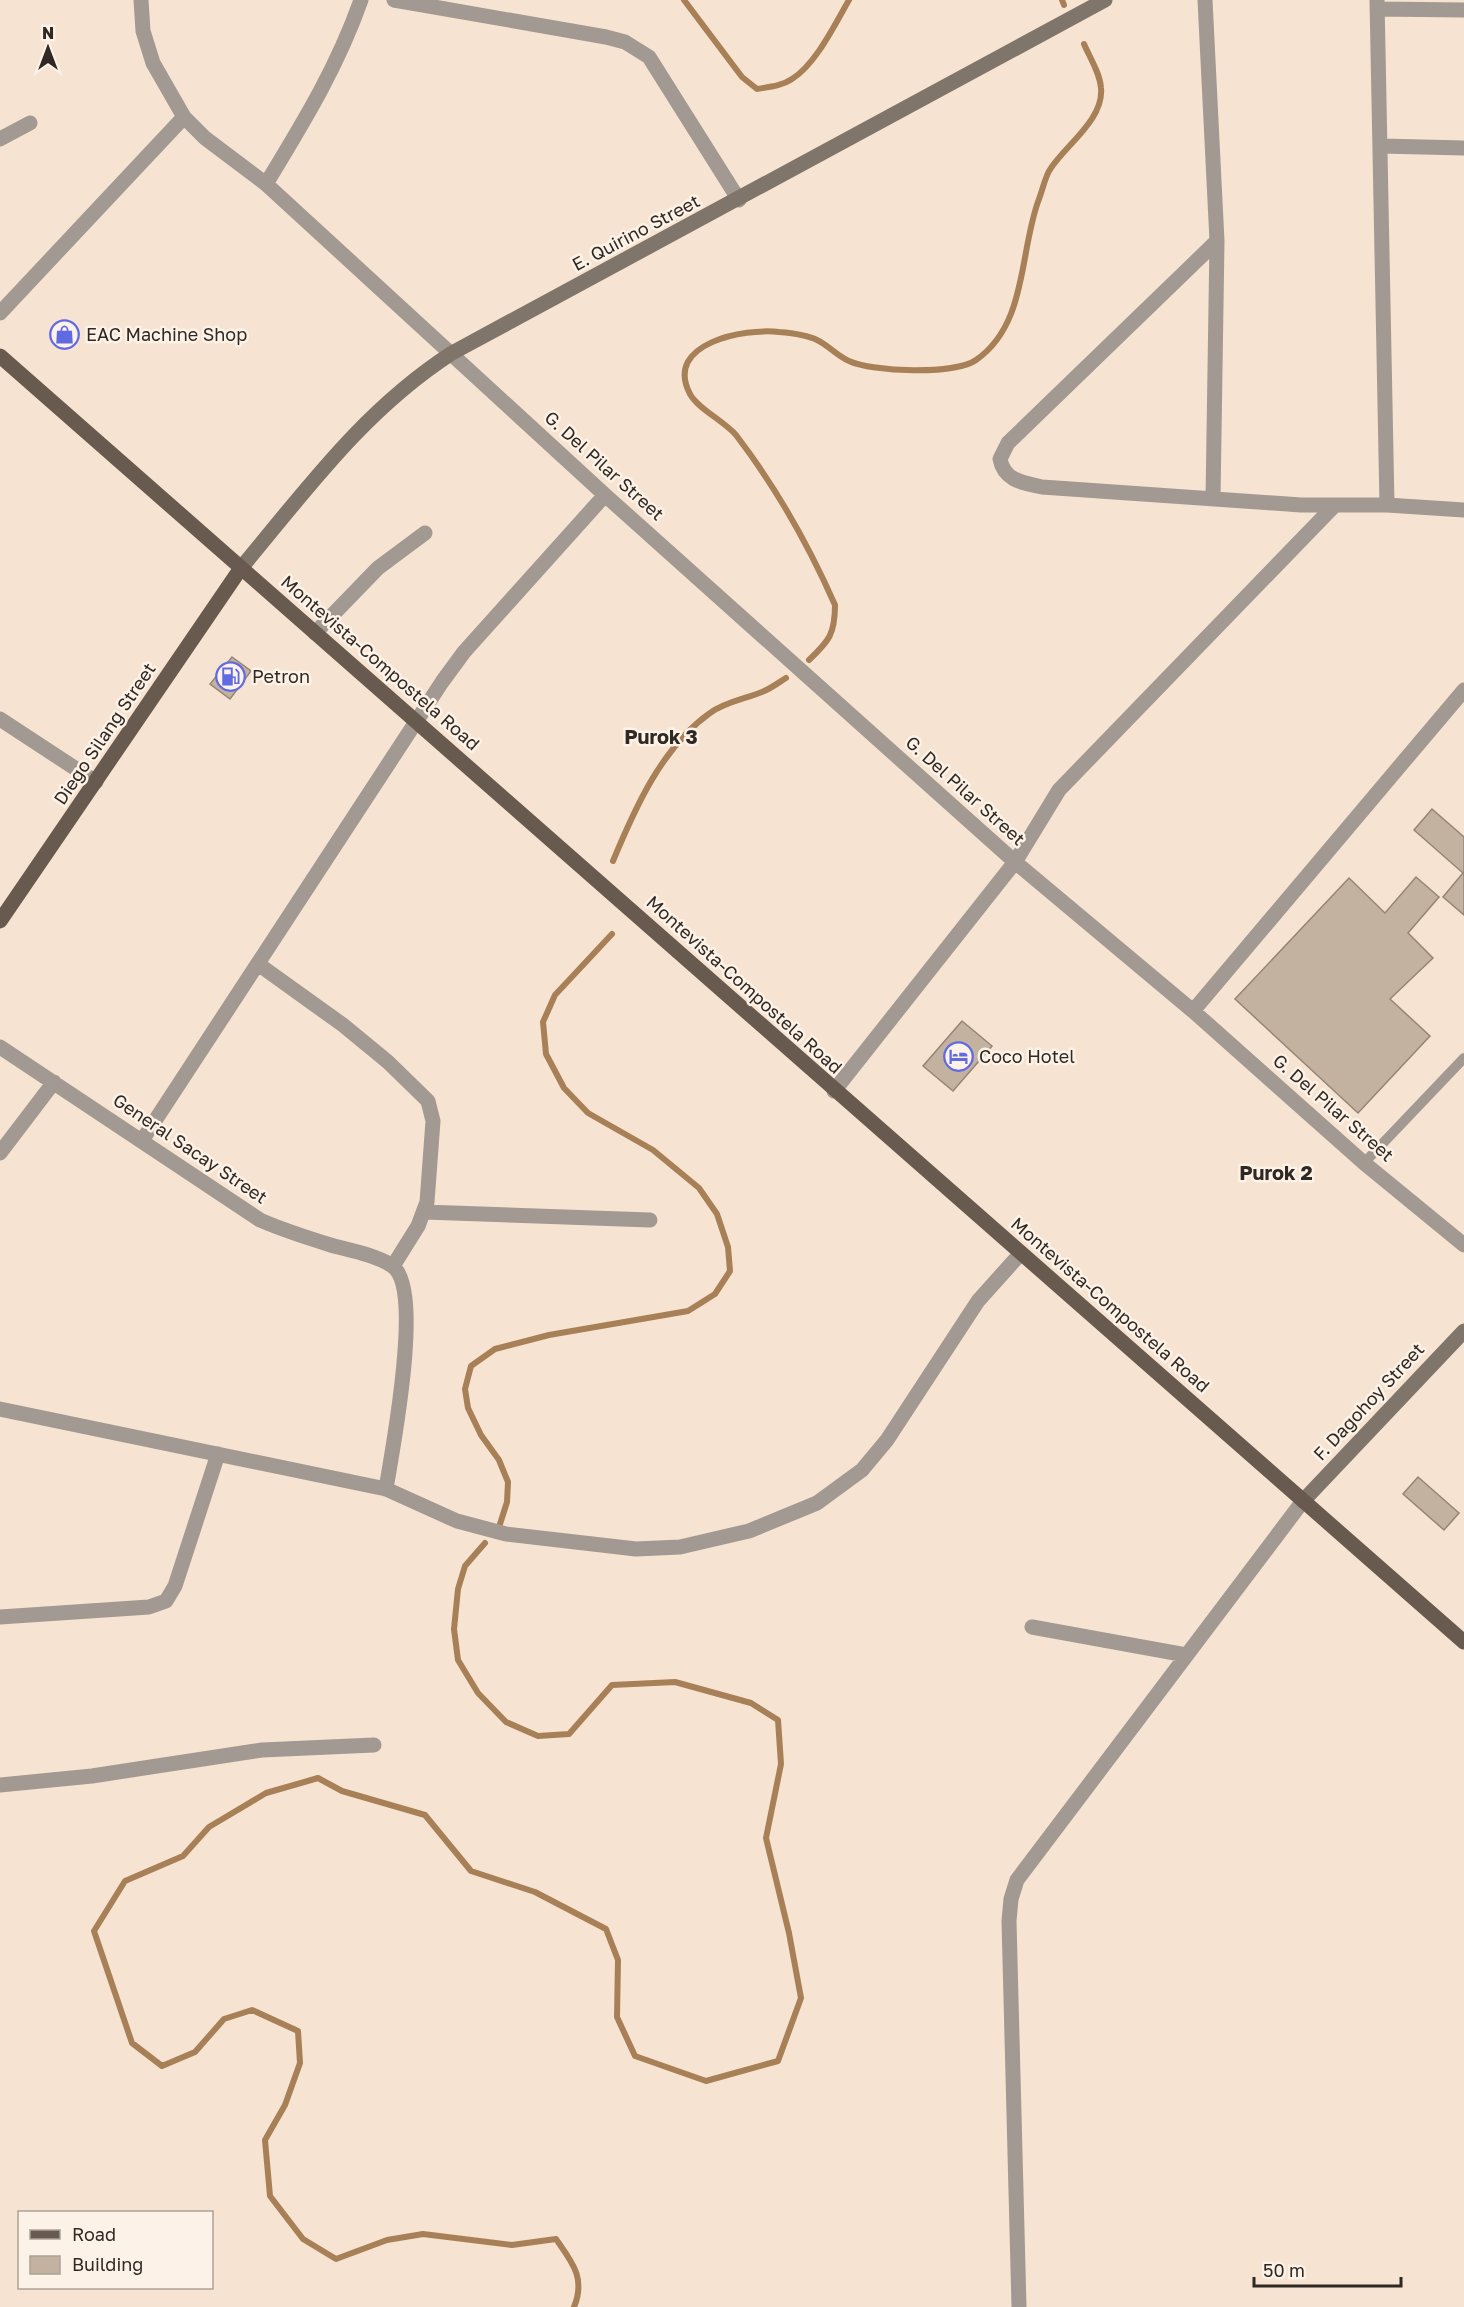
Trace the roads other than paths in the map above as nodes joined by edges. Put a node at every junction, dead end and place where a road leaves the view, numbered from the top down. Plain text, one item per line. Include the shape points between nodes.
1 (141, 0) edge
2 (361, 0) edge
3 (394, 0) edge
4 (1105, 0) edge
5 (1205, 0) edge
6 (1377, 4) edge
7 (1464, 10) edge
8 (184, 117) junction
9 (30, 123) dead end
10 (0, 139) edge
11 (1381, 146) junction
12 (1464, 148) edge
13 (266, 184) junction
14 (739, 200) junction
15 (1217, 241) junction
16 (0, 313) edge
17 (452, 352) junction
18 (0, 356) edge
19 (605, 495) junction
20 (1213, 499) junction
21 (1335, 505) junction
22 (1387, 505) junction
23 (1464, 510) edge
24 (425, 533) dead end
25 (241, 568) junction
26 (315, 633) junction
27 (1464, 690) edge
28 (0, 719) edge
29 (417, 721) junction
30 (96, 782) junction
31 (1015, 862) junction
32 (0, 921) edge
33 (258, 964) junction
34 (1193, 1011) junction
35 (0, 1047) edge
36 (1464, 1058) edge
37 (54, 1082) junction
38 (834, 1091) junction
39 (143, 1139) junction
40 (0, 1153) edge
41 (1364, 1163) junction
42 (424, 1212) junction
43 (650, 1220) dead end
44 (1464, 1245) edge
45 (1021, 1253) junction
46 (393, 1266) junction
47 (1464, 1331) edge
48 (0, 1409) edge
49 (218, 1454) junction
50 (386, 1489) junction
51 (1303, 1501) junction
52 (0, 1617) edge
53 (1032, 1627) dead end
54 (1464, 1642) edge
55 (1186, 1654) junction
56 (374, 1745) dead end
57 (0, 1785) edge
58 (1019, 2307) edge

1 - 8 street, G. Del Pilar Street via 143,31 153,63
2 - 13 street via 329,79
3 - 14 street via 606,38 638,48 658,68
4 - 14 main road, E. Quirino Street
5 - 15 street
6 - 7 street
6 - 11 street
8 - 13 street, G. Del Pilar Street
8 - 16 street
9 - 10 street
11 - 12 street
11 - 22 street
13 - 17 street, G. Del Pilar Street
14 - 17 main road, E. Quirino Street
15 - 20 street
15 - 20 street via 1008,443 1000,459 1012,479 1042,487
17 - 19 street, G. Del Pilar Street
17 - 25 main road, E. Quirino Street via 360,426
18 - 25 main road, Montevista-Compostela Road
19 - 29 street via 465,652
19 - 31 street, G. Del Pilar Street
20 - 21 street
21 - 22 street
21 - 31 street via 1059,790
22 - 23 street
24 - 26 street via 378,568
25 - 26 main road, Montevista-Compostela Road
25 - 30 main road, Diego Silang Street
26 - 29 main road, Montevista-Compostela Road
27 - 34 street
28 - 30 street
29 - 33 street
29 - 38 main road, Montevista-Compostela Road
30 - 32 main road, Diego Silang Street
31 - 34 street, G. Del Pilar Street
31 - 38 street
33 - 39 street
33 - 42 street via 343,1025 428,1101 433,1121
34 - 41 street, G. Del Pilar Street
35 - 37 street, General Sacay Street
36 - 41 lane
37 - 39 street, General Sacay Street
37 - 40 street
38 - 45 main road, Montevista-Compostela Road
39 - 46 street, General Sacay Street via 260,1220
41 - 44 street, G. Del Pilar Street
42 - 43 street
42 - 46 street
45 - 50 street via 978,1301 887,1440 862,1470 817,1503 749,1531 680,1547 636,1550 477,1528
45 - 51 main road, Montevista-Compostela Road
46 - 50 street via 405,1288 407,1311
47 - 51 main road, F. Dagohoy Street
48 - 49 street
49 - 50 street
49 - 52 street via 175,1586 166,1601 149,1607
51 - 54 main road, Montevista-Compostela Road
51 - 55 street
53 - 55 street
55 - 58 street via 1030,1860 1011,1899
56 - 57 street via 262,1750 92,1776

